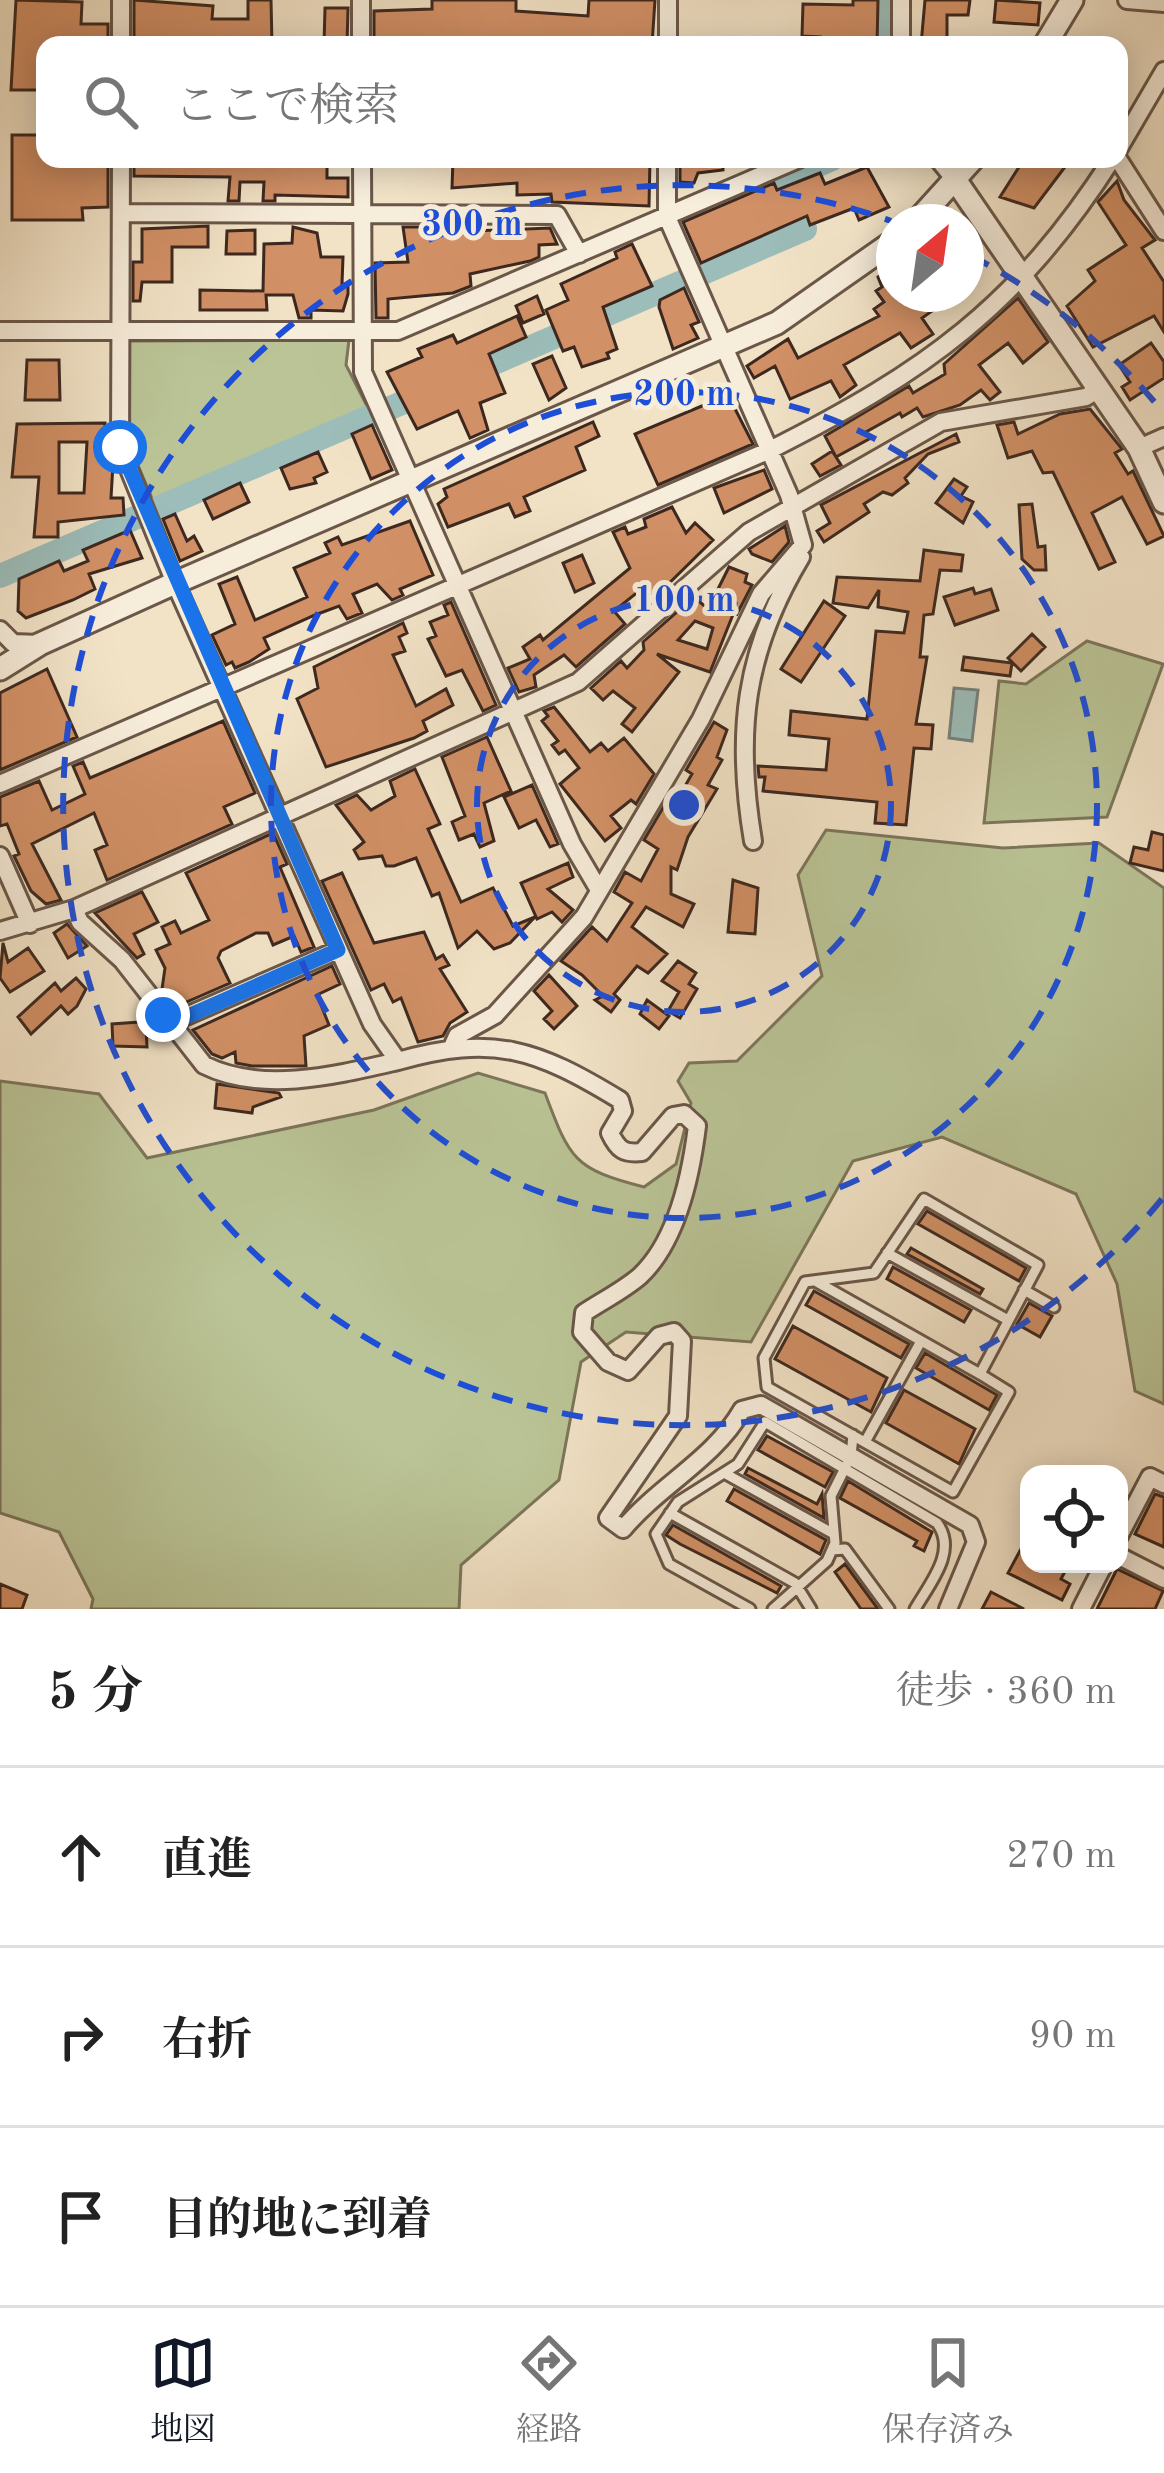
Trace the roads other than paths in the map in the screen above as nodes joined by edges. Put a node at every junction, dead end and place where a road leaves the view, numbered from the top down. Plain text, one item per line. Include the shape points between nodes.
1 (121, 0) edge
2 (361, 0) edge
3 (668, 0) edge
4 (901, 0) edge
5 (1072, 0) edge
6 (1127, 0) edge
7 (1164, 3) edge
8 (121, 36) edge
9 (361, 36) edge
10 (668, 36) edge
11 (901, 36) edge
12 (1050, 36) edge
13 (1164, 71) edge
14 (1128, 133) edge
15 (121, 168) edge
16 (362, 168) edge
17 (667, 168) edge
18 (779, 168) edge
19 (945, 168) edge
20 (966, 168) edge
21 (1108, 168) edge
22 (1121, 168) edge
23 (956, 181) junction
24 (934, 204) edge
25 (121, 214) junction
26 (362, 214) junction
27 (667, 218) junction
28 (1164, 231) edge
29 (579, 254) junction
30 (876, 255) edge
31 (1025, 279) junction
32 (0, 331) edge
33 (361, 332) junction
34 (118, 333) junction
35 (724, 346) junction
36 (1100, 389) junction
37 (1164, 436) edge
38 (1139, 448) junction
39 (770, 450) junction
40 (413, 479) junction
41 (1164, 502) edge
42 (791, 508) junction
43 (803, 545) junction
44 (175, 584) junction
45 (460, 584) junction
46 (0, 630) edge
47 (40, 644) junction
48 (0, 669) edge
49 (224, 686) junction
50 (514, 711) junction
51 (0, 784) edge
52 (279, 814) junction
53 (753, 841) dead end
54 (0, 856) edge
55 (599, 890) junction
56 (74, 909) junction
57 (29, 924) junction
58 (0, 931) edge
59 (338, 950) junction
60 (170, 1024) junction
61 (453, 1046) junction
62 (398, 1060) junction
63 (887, 1253) junction
64 (816, 1281) junction
65 (1024, 1290) junction
66 (1054, 1307) dead end
67 (1008, 1320) junction
68 (920, 1342) junction
69 (980, 1374) junction
70 (853, 1435) junction
71 (865, 1442) junction
72 (848, 1462) junction
73 (726, 1474) junction
74 (1164, 1484) edge
75 (670, 1513) junction
76 (1128, 1519) edge
77 (834, 1534) junction
78 (832, 1550) junction
79 (1128, 1561) edge
80 (1099, 1573) edge
81 (1164, 1579) edge
82 (797, 1589) junction
83 (750, 1609) edge
84 (772, 1609) edge
85 (811, 1609) edge
86 (889, 1609) edge
87 (915, 1609) edge
88 (948, 1609) edge
89 (1081, 1609) edge

1 - 8 street
2 - 9 street
3 - 10 street
4 - 11 street
5 - 12 street
6 - 7 street
13 - 14 street
15 - 25 street
16 - 26 street
17 - 27 street
18 - 27 street
19 - 23 street
20 - 23 street
21 - 31 street
22 - 28 street
23 - 24 street
23 - 31 street
25 - 26 street
25 - 34 street
26 - 29 street via 557,215
26 - 33 street
27 - 29 street
27 - 35 street
29 - 33 street via 398,331
30 - 35 street via 826,294
31 - 36 street
31 - 39 street via 912,373
32 - 34 street
33 - 34 street
33 - 40 street via 363,372
34 - 44 street via 120,447
35 - 39 street
35 - 40 street
36 - 38 street
36 - 42 street via 941,422
37 - 38 street
38 - 41 street
39 - 42 street
39 - 45 street
40 - 44 street
40 - 45 street
42 - 43 street
42 - 50 street via 720,553 578,682
43 - 53 street via 762,627 746,694
43 - 55 street via 761,594 701,719
44 - 47 street
44 - 49 street
45 - 49 street
45 - 50 street
46 - 47 street via 13,643
47 - 48 street
49 - 51 street
49 - 52 street
50 - 52 street
50 - 55 street
52 - 56 street
52 - 59 street
54 - 57 street
55 - 61 street via 520,990
56 - 57 street
56 - 60 street
57 - 58 street
59 - 60 street
59 - 62 street
60 - 62 street via 204,1065 254,1079
61 - 62 street
61 - 72 street via 506,1049 577,1072 620,1100 623,1111 610,1133 627,1154 642,1152 673,1116 684,1114 697,1126 682,1198 656,1259 584,1312 582,1332 608,1363 628,1371 659,1336 674,1332 684,1354 678,1415 608,1518 623,1529 726,1437 742,1409 761,1405
63 - 64 lane via 874,1273
63 - 65 lane via 924,1199 1038,1265
63 - 67 lane
64 - 68 lane
64 - 70 lane via 806,1282 764,1358 766,1387
65 - 66 lane
65 - 67 lane
67 - 69 lane
68 - 69 lane
68 - 71 lane
69 - 71 lane via 1009,1392 953,1492
70 - 71 lane
70 - 72 lane
72 - 73 lane via 765,1422
72 - 77 lane via 831,1496
72 - 87 lane via 946,1534 937,1573
72 - 88 street via 970,1525 976,1542
73 - 75 lane
73 - 77 lane
74 - 76 street via 1150,1477
75 - 82 lane
75 - 83 lane via 656,1534 669,1564
77 - 78 lane
78 - 82 lane
78 - 86 lane via 845,1550
79 - 81 street
80 - 89 street
82 - 84 lane
82 - 85 lane

